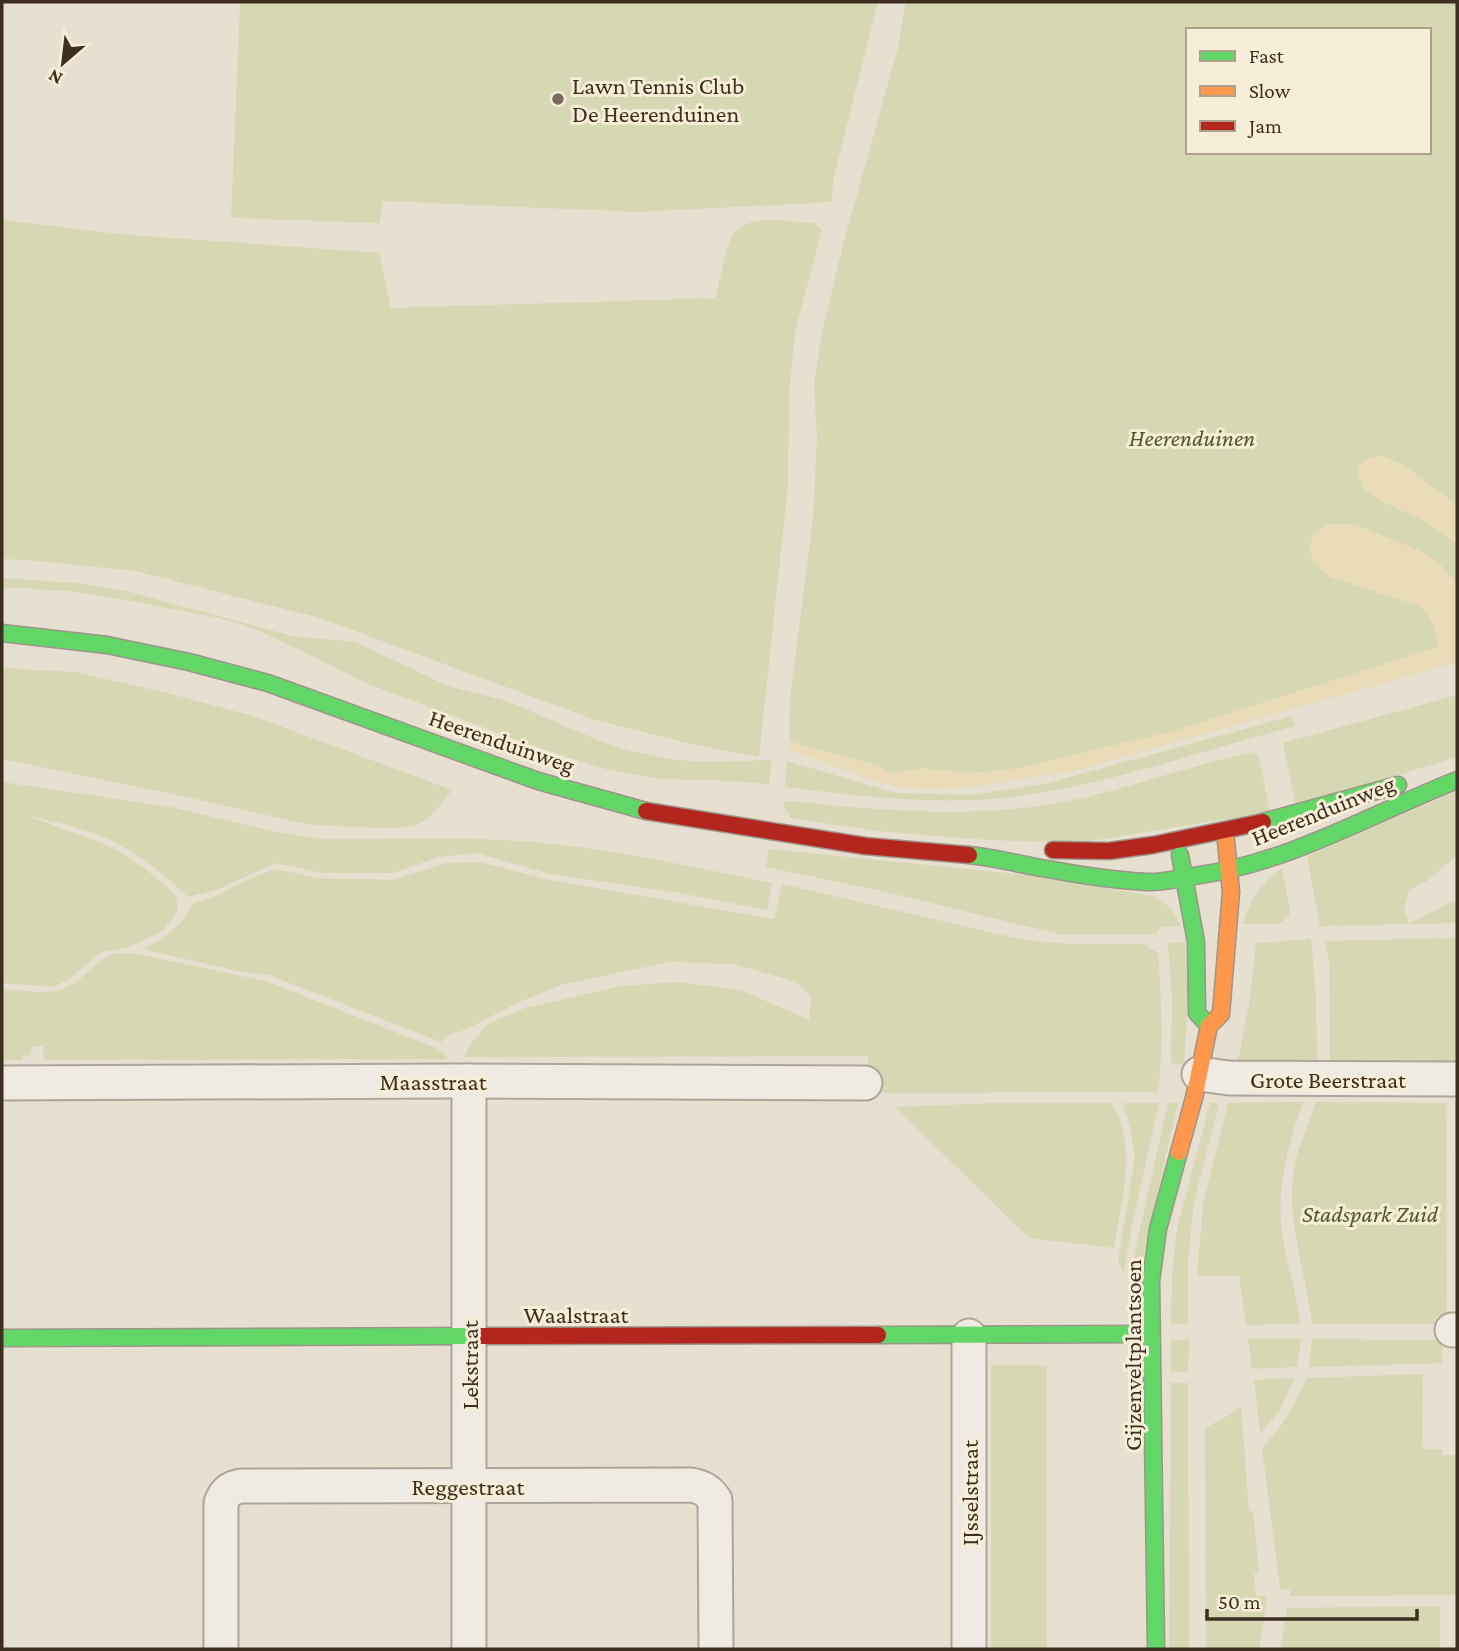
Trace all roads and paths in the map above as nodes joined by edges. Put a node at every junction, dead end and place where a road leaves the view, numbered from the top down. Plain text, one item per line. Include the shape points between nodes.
1 (2, 633) edge
2 (1457, 766) edge
3 (1457, 780) edge
4 (1225, 831) junction
5 (1178, 841) junction
6 (996, 857) junction
7 (1230, 871) junction
8 (1185, 878) junction
9 (1209, 1026) junction
10 (1199, 1074) junction
11 (1457, 1079) edge
12 (469, 1081) junction
13 (2, 1083) edge
14 (865, 1083) dead end
15 (1150, 1334) junction
16 (970, 1336) junction
17 (469, 1337) junction
18 (2, 1338) edge
19 (469, 1487) junction
20 (221, 1649) edge
21 (469, 1649) edge
22 (716, 1649) edge
23 (969, 1649) edge
24 (1156, 1649) edge

1 - 6 street, Heerenduinweg via 107,645 268,683 538,781 658,814 865,846
2 - 4 street, Heerenduinweg
3 - 7 street, Heerenduinweg via 1309,845
4 - 5 street, Heerenduinweg
4 - 7 street, Gijzenveltplantsoen
5 - 6 street, Heerenduinweg
5 - 8 street
6 - 8 street, Heerenduinweg via 1111,878
7 - 8 street, Heerenduinweg
7 - 9 street, Gijzenveltplantsoen via 1221,1014
8 - 9 street via 1196,942 1197,1013
9 - 10 street, Gijzenveltplantsoen
10 - 11 street, Grote Beerstraat
10 - 15 street, Gijzenveltplantsoen via 1158,1228
12 - 13 street, Maasstraat
12 - 14 street, Maasstraat
12 - 17 street, Lekstraat
15 - 16 street, Waalstraat
15 - 24 street, Gijzenveltplantsoen
16 - 17 street, Waalstraat
16 - 23 street, IJsselstraat
17 - 18 street, Waalstraat
17 - 19 street, Lekstraat
19 - 20 street, Reggestraat via 231,1488 220,1503
19 - 21 street, Lekstraat
19 - 22 street, Reggestraat via 701,1486 715,1500 716,1509

